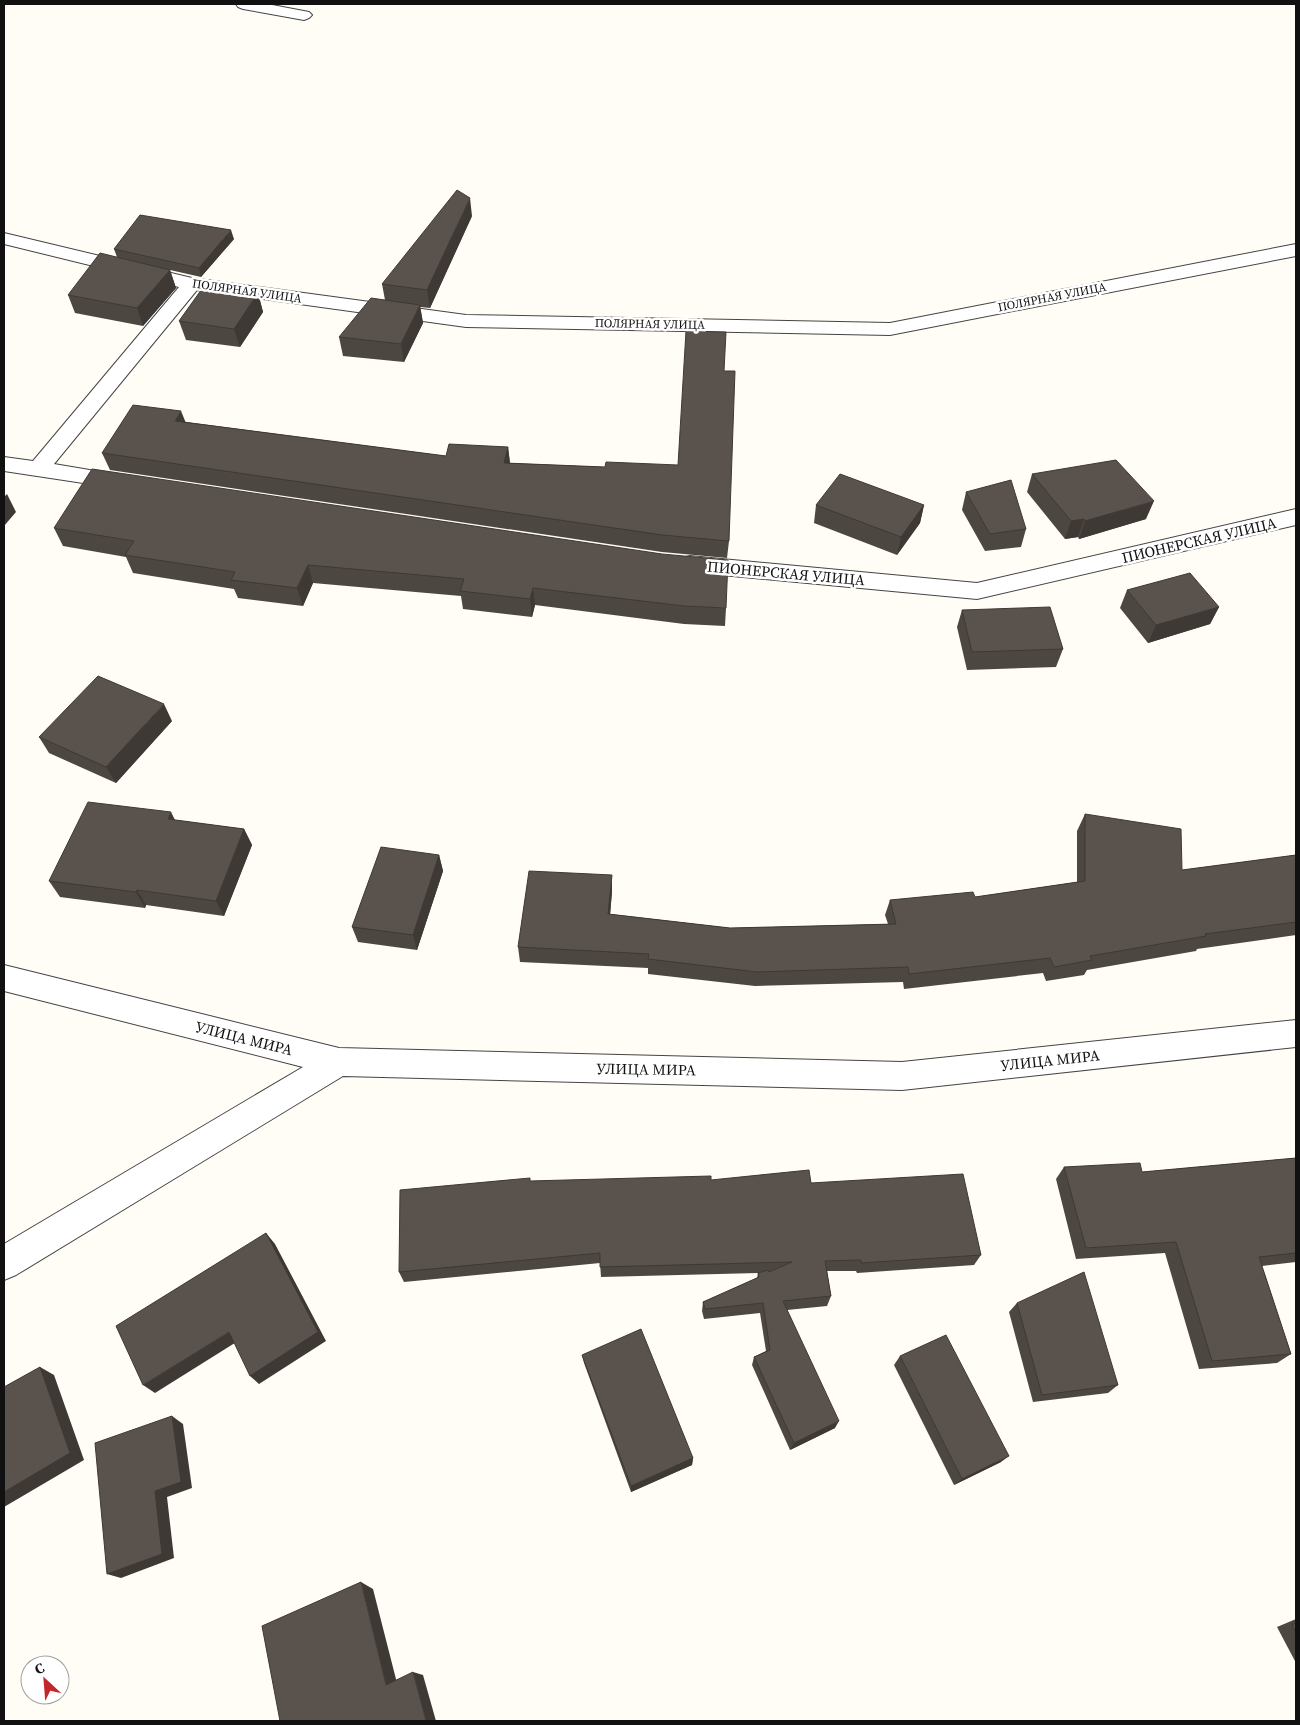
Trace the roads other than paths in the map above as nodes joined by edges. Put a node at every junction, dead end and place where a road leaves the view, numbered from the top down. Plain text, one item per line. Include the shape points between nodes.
1 (244, 4) edge
2 (304, 15) dead end
3 (4, 239) edge
4 (1296, 250) edge
5 (192, 284) junction
6 (4, 464) edge
7 (38, 469) junction
8 (146, 485) edge
9 (1296, 517) edge
10 (672, 563) edge
11 (4, 978) edge
12 (1296, 1034) edge
13 (339, 1062) junction
14 (4, 1263) edge

1 - 2 street
3 - 5 street, ПОЛЯРНАЯ УЛИЦА
4 - 5 street, ПОЛЯРНАЯ УЛИЦА via 890,329 466,321
5 - 7 street
6 - 7 street
7 - 8 street
9 - 10 street, ПИОНЕРСКАЯ УЛИЦА via 977,591
11 - 13 street, УЛИЦА МИРА
12 - 13 street, УЛИЦА МИРА via 902,1076
13 - 14 street

